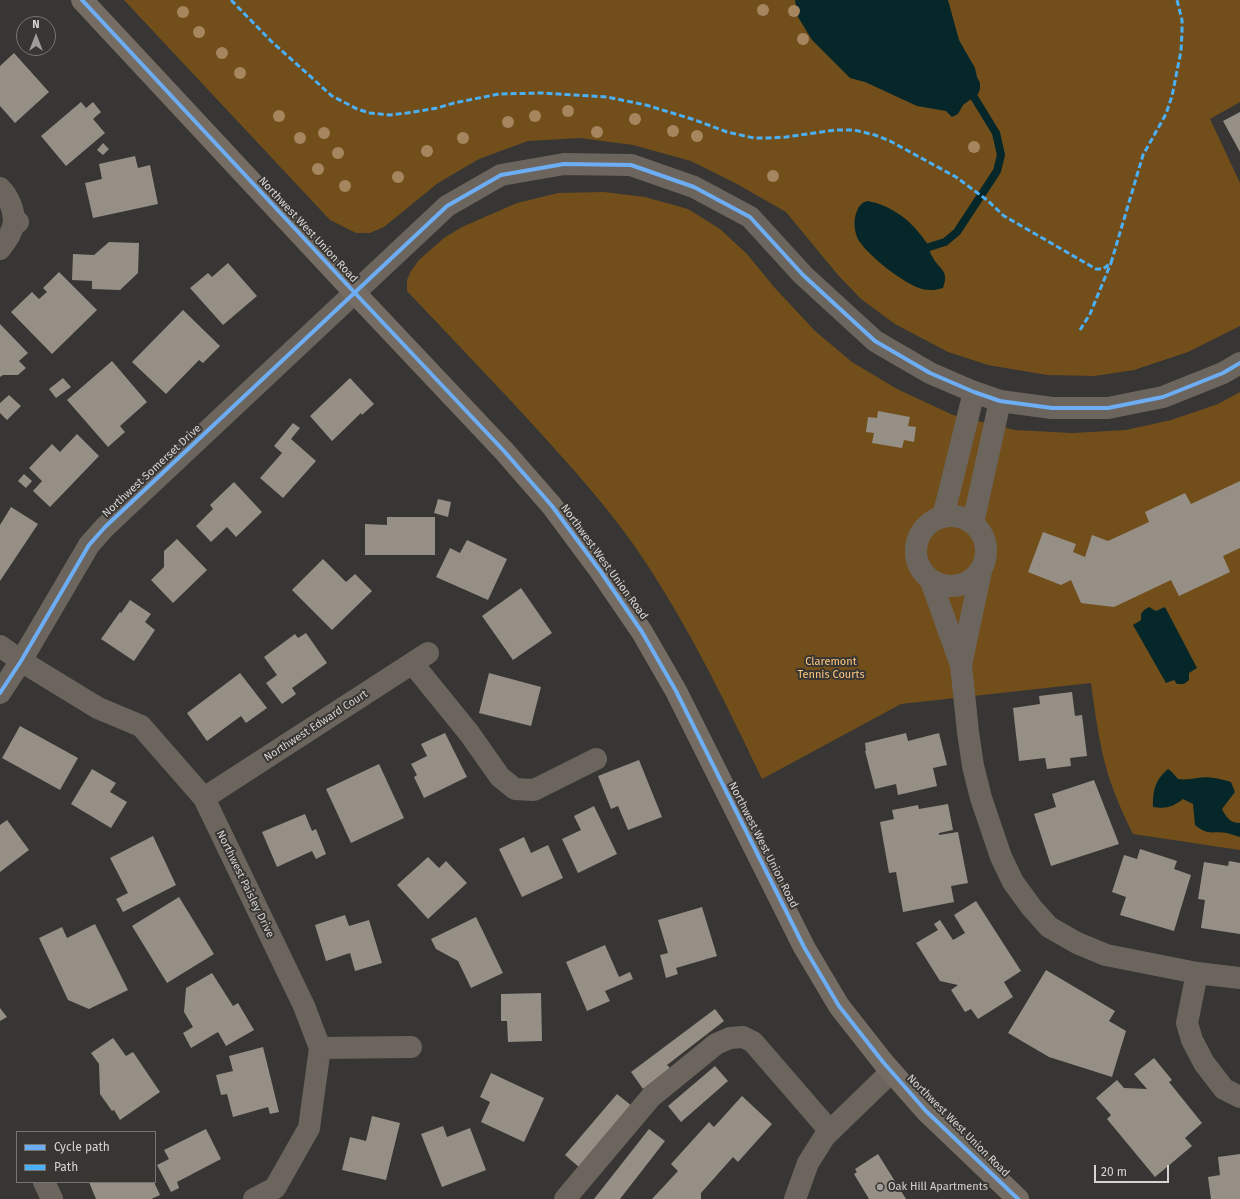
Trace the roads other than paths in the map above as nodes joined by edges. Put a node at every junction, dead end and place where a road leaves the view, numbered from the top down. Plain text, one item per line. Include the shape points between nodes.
1 (82, 0) edge
2 (0, 188) edge
3 (0, 249) edge
4 (354, 292) junction
5 (1240, 364) edge
6 (974, 392) junction
7 (1000, 400) junction
8 (943, 516) junction
9 (972, 523) junction
10 (981, 571) junction
11 (931, 581) junction
12 (0, 646) edge
13 (22, 661) junction
14 (961, 665) junction
15 (0, 693) edge
16 (596, 759) dead end
17 (204, 798) junction
18 (1196, 973) junction
19 (1240, 978) edge
20 (411, 1047) dead end
21 (320, 1048) junction
22 (891, 1072) junction
23 (1240, 1097) edge
24 (830, 1131) junction
25 (44, 1183) edge
26 (52, 1199) edge
27 (254, 1199) edge
28 (565, 1199) edge
29 (794, 1199) edge
30 (1018, 1199) edge

1 - 4 main road, Northwest West Union Road
2 - 3 street via 12,208 16,222
4 - 6 street, Northwest Somerset Drive via 448,206 501,175 564,164 631,165 694,187 750,217 803,275 875,341 930,372
4 - 13 street, Northwest Somerset Drive via 105,526 89,545
4 - 22 main road, Northwest West Union Road via 514,462 552,506 610,584 642,632 676,691 804,947 839,1006
5 - 7 street, Northwest Somerset Drive via 1163,397 1108,408 1052,408
6 - 7 street, Northwest Somerset Drive
6 - 8 street
7 - 9 street
8 - 9 street via 957,516
8 - 11 street via 930,522 920,532 915,545 916,559 921,572
9 - 10 street via 980,531 985,544 986,558
10 - 11 street via 971,581 958,586 944,586
10 - 14 street
11 - 14 street
12 - 13 street, Northwest Paisley Drive
13 - 15 street, Northwest Somerset Drive
13 - 17 street, Northwest Paisley Drive via 98,708 141,726
14 - 18 street via 973,766 981,798 1001,857 1013,882 1032,908 1049,927 1106,956
16 - 17 street, Northwest Edward Court via 534,790 515,789 500,777 420,659
17 - 21 street, Northwest Paisley Drive via 304,1006
18 - 19 street
18 - 23 street via 1187,1023 1192,1040 1204,1063 1224,1089
20 - 21 street
21 - 27 street, Northwest Paisley Drive via 309,1128 275,1188
22 - 24 street
22 - 30 main road, Northwest West Union Road via 926,1111
24 - 28 street via 753,1042 743,1037 730,1038 716,1044 651,1097
24 - 29 street via 808,1163
25 - 26 street

